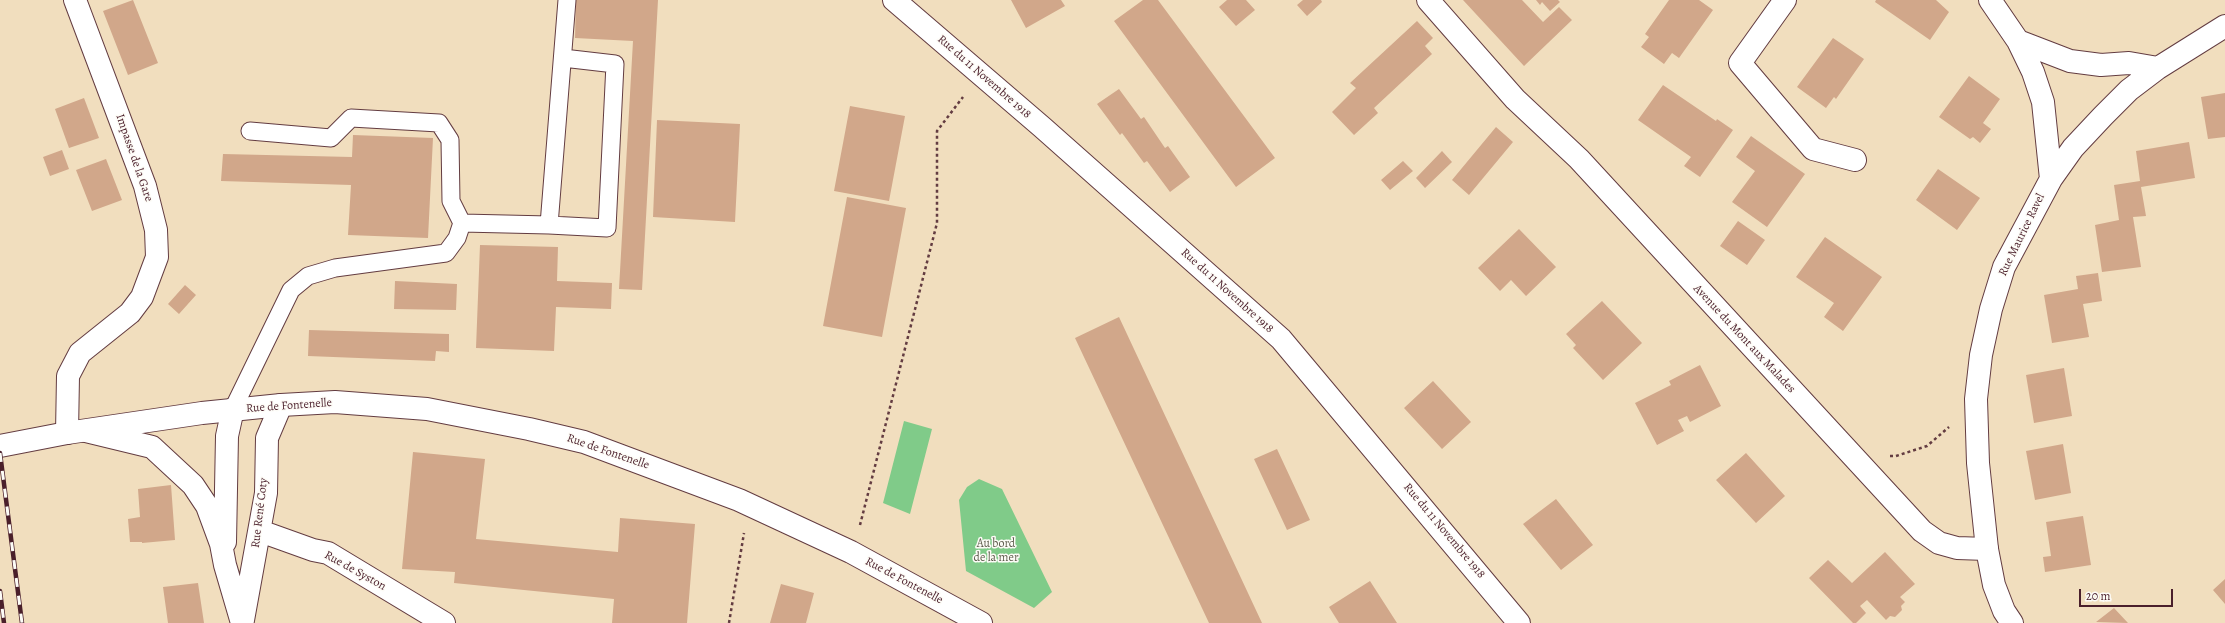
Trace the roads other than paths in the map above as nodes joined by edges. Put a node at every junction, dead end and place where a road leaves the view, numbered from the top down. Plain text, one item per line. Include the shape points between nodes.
1 (75, 0) edge
2 (567, 0) edge
3 (894, 0) edge
4 (1428, 0) edge
5 (1785, 0) edge
6 (1990, 0) edge
7 (2225, 26) edge
8 (2018, 41) junction
9 (563, 58) junction
10 (2158, 68) junction
11 (250, 131) dead end
12 (1855, 160) dead end
13 (2051, 179) junction
14 (462, 223) junction
15 (549, 225) junction
16 (281, 405) junction
17 (233, 409) junction
18 (76, 432) junction
19 (8, 444) edge
20 (260, 531) junction
21 (1987, 549) junction
22 (225, 565) junction
23 (242, 623) edge
24 (444, 623) edge
25 (981, 623) edge
26 (1519, 623) edge
27 (2012, 623) edge

1 - 18 street, Impasse de la Gare via 145,186 156,230 157,257 142,297 130,313 80,353 68,376
2 - 9 lane
3 - 26 street, Rue du 11 Novembre 1918 via 1281,339
4 - 21 street, Avenue du Mont aux Malades via 1516,99 1579,159 1922,531 1939,543 1957,548
5 - 12 street via 1740,63 1813,149
6 - 8 street
7 - 10 street, Rue Maurice Ravel
8 - 10 street via 2070,61 2101,65 2129,63
8 - 13 street via 2033,72 2043,102
9 - 15 lane
9 - 15 lane via 615,64 607,228
10 - 13 street, Rue Maurice Ravel via 2129,90 2102,116 2073,148
11 - 14 lane via 331,138 351,118 439,123 450,140 451,201
13 - 21 street, Rue Maurice Ravel via 2004,267 1981,355 1976,400 1978,464
14 - 15 lane
14 - 17 lane via 457,238 446,253 335,268 308,276 291,290
16 - 17 street, Rue de Fontenelle
16 - 20 street, Rue René Coty via 267,438 266,493
16 - 25 street, Rue de Fontenelle via 335,402 427,409 584,442 739,500 851,552
17 - 18 street, Rue de Fontenelle
17 - 22 street, Rue René Coty via 227,436
18 - 19 street, Rue de Fontenelle
18 - 22 street, Rue René Coty via 152,447 166,458 193,485 207,506 221,544
20 - 23 street, Rue René Coty
20 - 24 street, Rue de Syston via 328,553
21 - 27 street, Rue Maurice Ravel via 1994,585 2004,611
22 - 23 street, Rue René Coty

